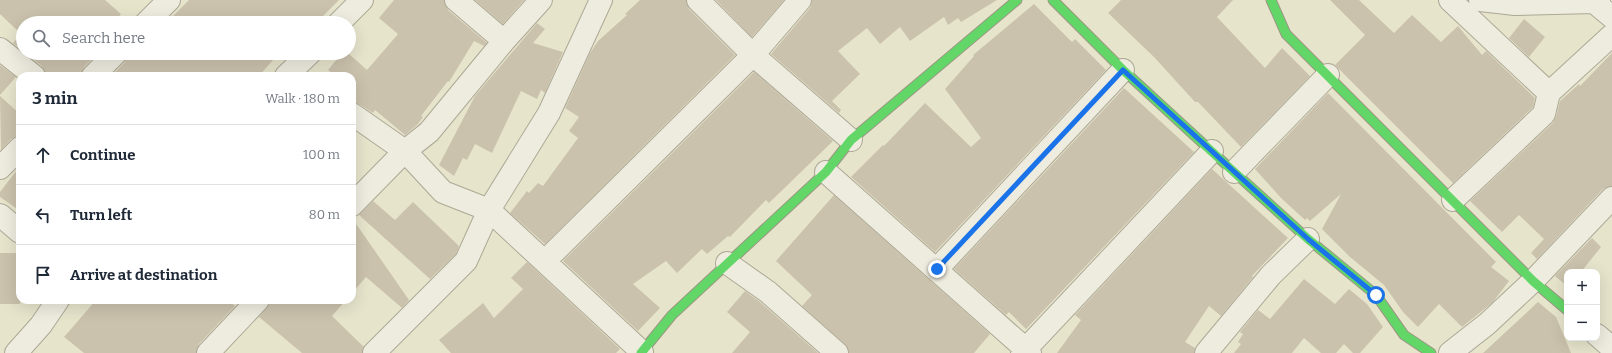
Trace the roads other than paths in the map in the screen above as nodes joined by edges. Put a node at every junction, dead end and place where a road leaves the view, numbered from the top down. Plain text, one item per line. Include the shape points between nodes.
1 (167, 0) edge
2 (362, 0) edge
3 (456, 0) edge
4 (542, 0) edge
5 (601, 0) edge
6 (698, 0) edge
7 (800, 0) edge
8 (1017, 0) edge
9 (1053, 0) edge
10 (1270, 0) edge
11 (1450, 0) edge
12 (1480, 0) edge
13 (1596, 1) edge
14 (152, 16) edge
15 (346, 16) edge
16 (1612, 17) edge
17 (1612, 35) edge
18 (504, 41) junction
19 (0, 49) edge
20 (753, 54) junction
21 (109, 60) edge
22 (304, 60) edge
23 (1123, 70) junction
24 (29, 72) edge
25 (97, 72) edge
26 (294, 72) edge
27 (1328, 75) junction
28 (1549, 93) junction
29 (356, 117) edge
30 (851, 140) junction
31 (405, 151) junction
32 (1212, 151) junction
33 (16, 152) edge
34 (0, 168) edge
35 (826, 172) junction
36 (1234, 172) junction
37 (1612, 198) edge
38 (356, 200) edge
39 (1453, 200) junction
40 (489, 210) junction
41 (0, 216) edge
42 (16, 229) edge
43 (1308, 239) junction
44 (545, 261) junction
45 (727, 263) junction
46 (937, 269) junction
47 (1533, 281) junction
48 (55, 304) edge
49 (254, 304) edge
50 (1564, 307) edge
51 (1600, 338) edge
52 (1612, 348) edge
53 (1026, 352) edge
54 (16, 353) edge
55 (208, 353) edge
56 (374, 353) edge
57 (642, 353) edge
58 (837, 353) edge
59 (1206, 353) edge
60 (1431, 353) edge
61 (1450, 353) edge

1 - 14 street
2 - 15 street
3 - 18 street
4 - 18 street
5 - 40 street via 549,113
6 - 20 street
7 - 20 street
8 - 30 street
9 - 23 street
10 - 27 street via 1286,34
11 - 28 street
12 - 13 street via 1515,4
13 - 16 street
17 - 28 street
18 - 31 street via 429,132
19 - 24 street
20 - 30 street
20 - 44 street
21 - 25 street
22 - 26 street
23 - 32 street
23 - 46 street
27 - 36 street
27 - 39 street
28 - 39 street via 1544,114
29 - 31 street
30 - 35 street
31 - 38 street
31 - 40 street via 443,192
32 - 36 street
32 - 53 street
33 - 34 street
35 - 45 street
35 - 46 street
36 - 43 street
37 - 47 street
39 - 47 street
40 - 44 street
40 - 56 street via 466,261
41 - 42 street
43 - 59 street via 1271,275
43 - 60 street via 1376,295 1404,335
44 - 57 street
45 - 57 street via 672,315
45 - 58 street via 768,292
46 - 53 street
47 - 50 street
47 - 61 street via 1487,324
48 - 54 street
49 - 55 street
51 - 52 street

